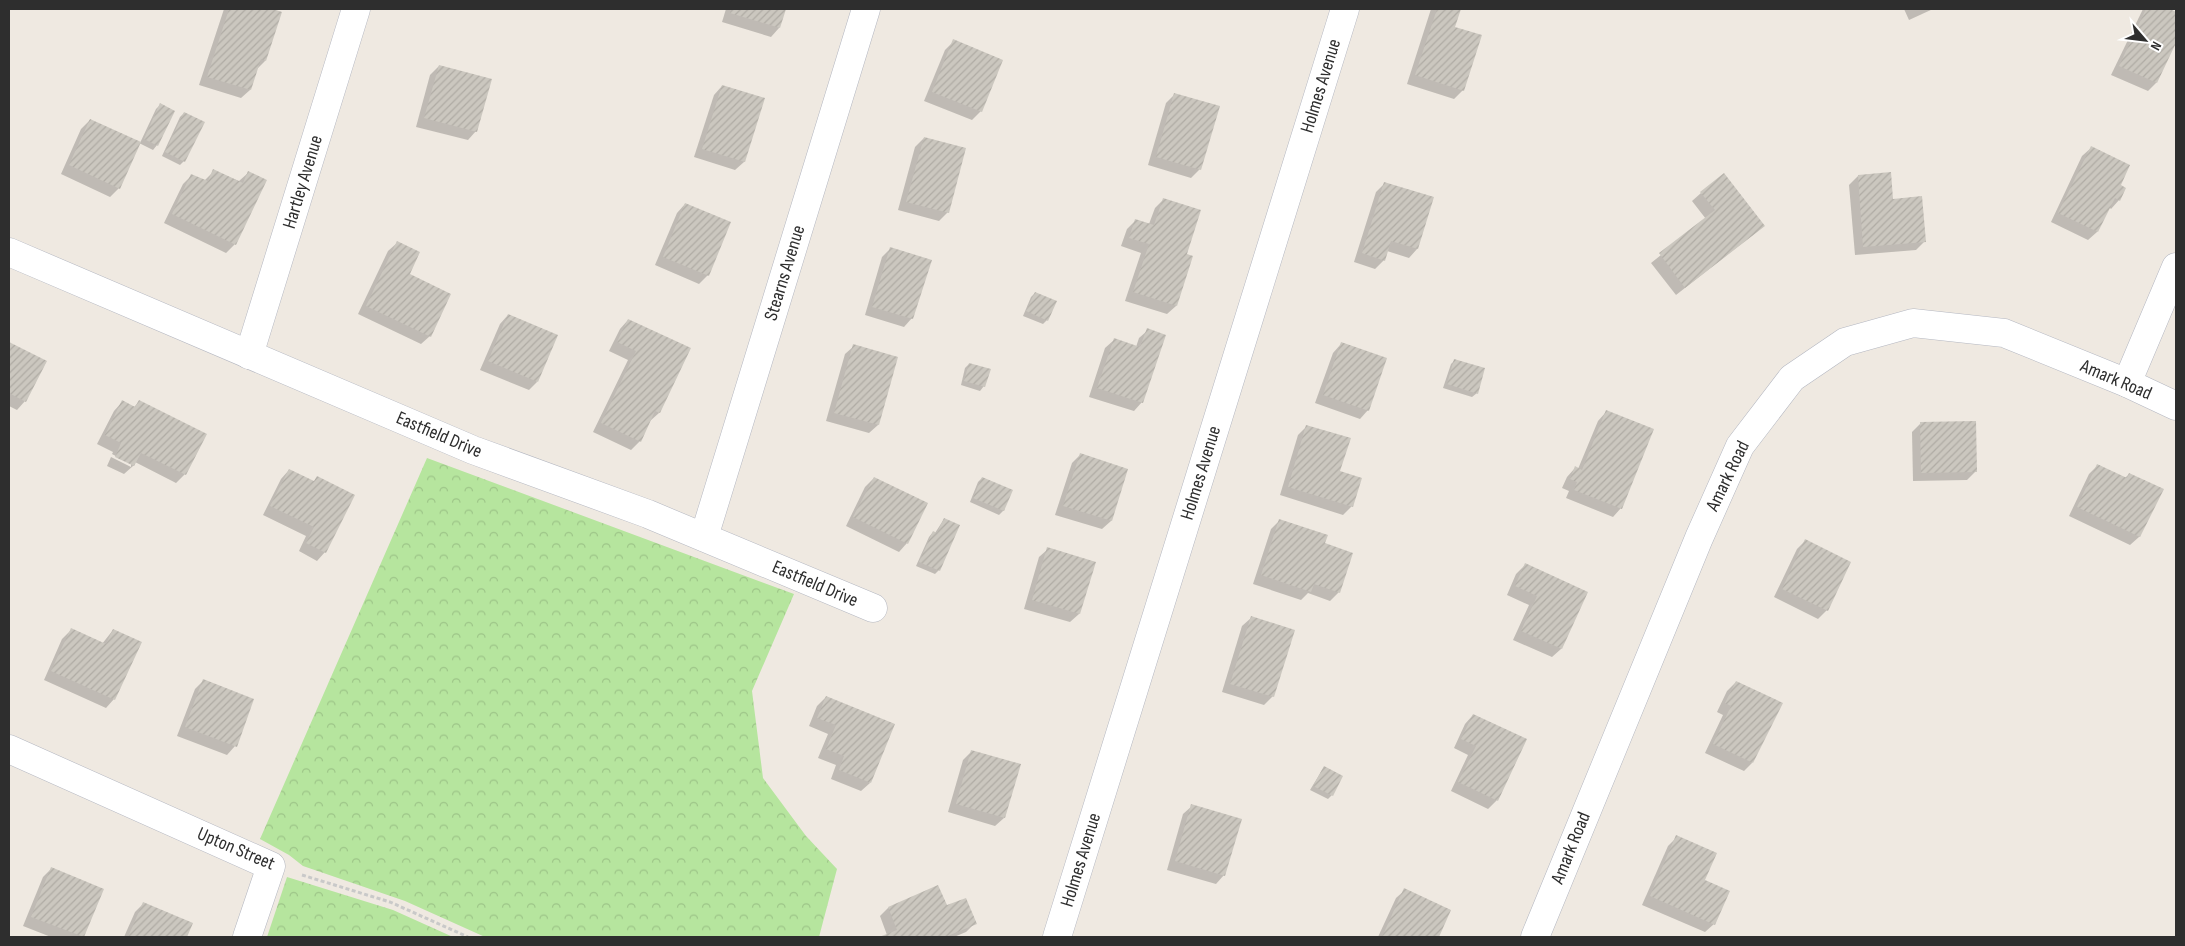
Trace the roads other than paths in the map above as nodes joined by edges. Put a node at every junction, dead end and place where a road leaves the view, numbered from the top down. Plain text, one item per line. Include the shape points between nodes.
1 (356, 9) edge
2 (866, 9) edge
3 (1345, 9) edge
4 (9, 252) edge
5 (2176, 267) edge
6 (250, 355) junction
7 (2127, 383) junction
8 (2176, 406) edge
9 (704, 537) junction
10 (872, 608) dead end
11 (9, 749) edge
12 (247, 937) edge
13 (1057, 937) edge
14 (1535, 937) edge

1 - 6 street, Hartley Avenue
2 - 9 street, Stearns Avenue
3 - 13 street, Holmes Avenue
4 - 6 street, Eastfield Drive
5 - 7 street
6 - 9 street, Eastfield Drive via 473,450
7 - 8 street, Amark Road
7 - 14 street, Amark Road via 2004,333 1913,323 1845,342 1792,378 1740,446
9 - 10 street, Eastfield Drive
11 - 12 street, Upton Street via 271,866

